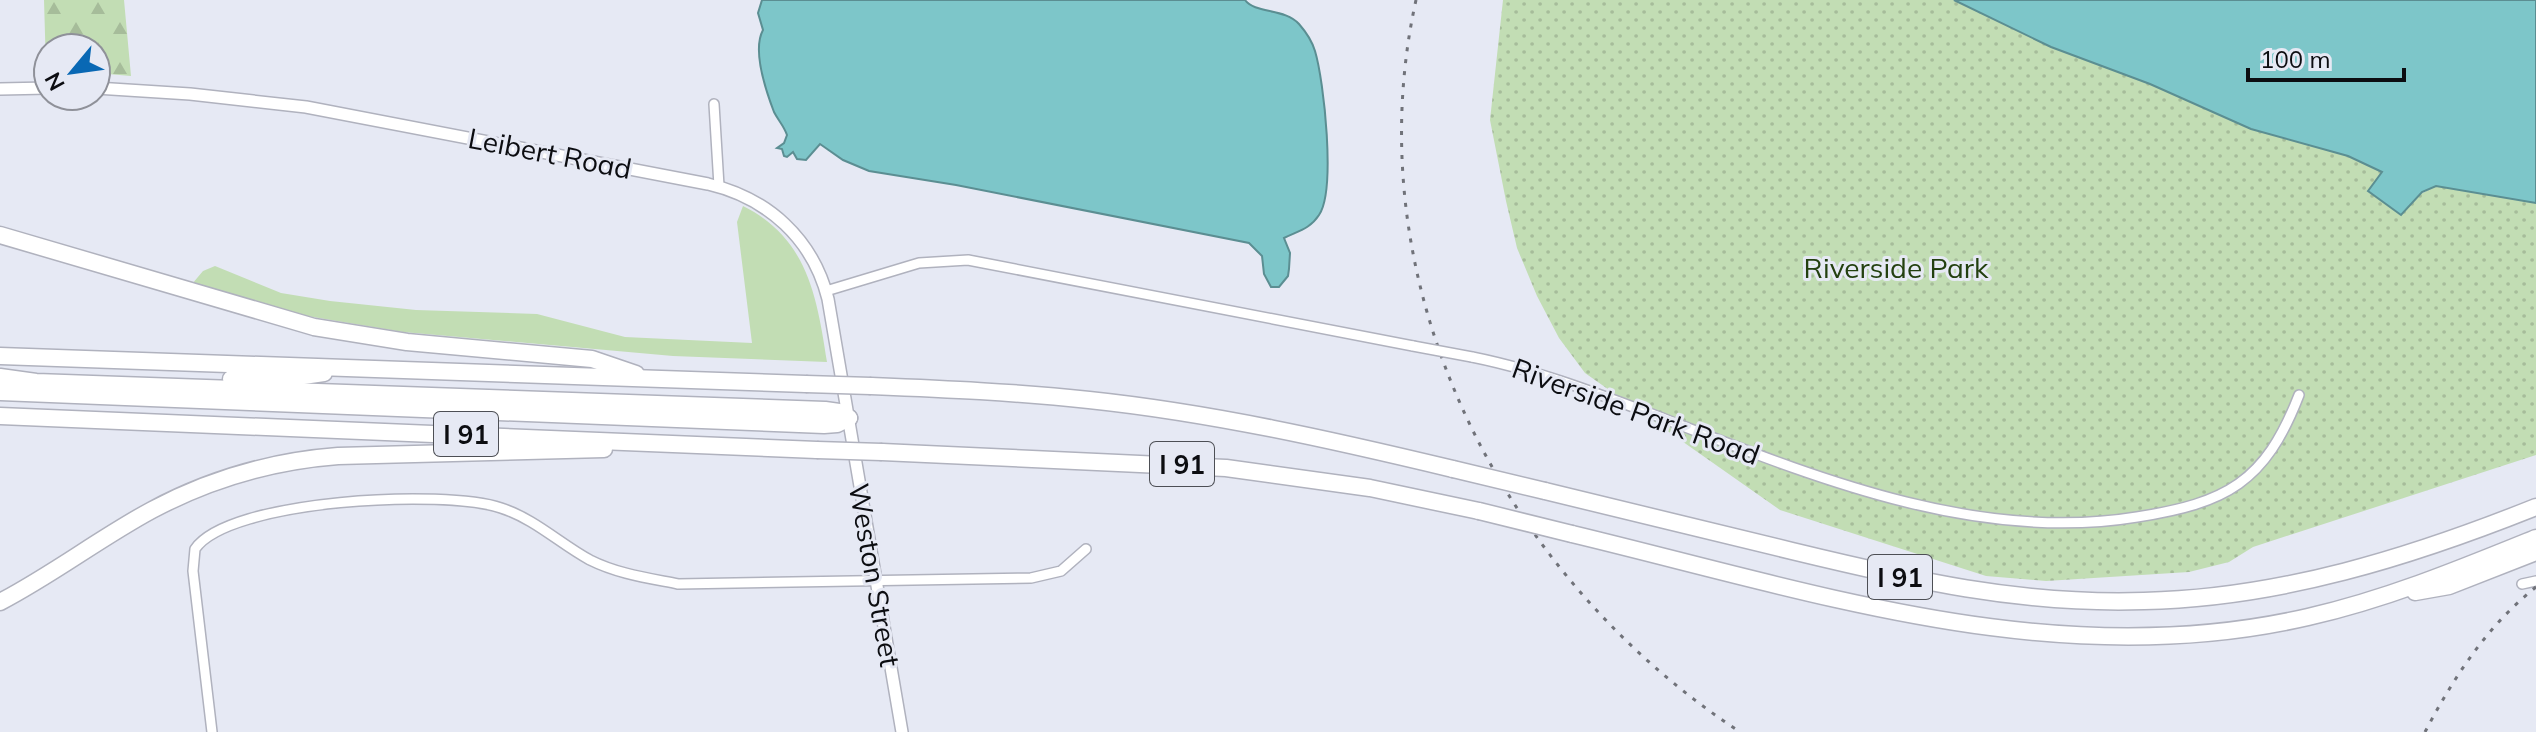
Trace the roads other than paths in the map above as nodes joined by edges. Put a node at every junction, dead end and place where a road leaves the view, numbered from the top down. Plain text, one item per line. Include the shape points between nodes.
1 (32, 88) edge
2 (0, 89) edge
3 (112, 89) edge
4 (714, 104) dead end
5 (719, 186) junction
6 (0, 235) edge
7 (826, 291) junction
8 (0, 356) edge
9 (348, 367) junction
10 (0, 377) edge
11 (644, 378) junction
12 (0, 392) edge
13 (2299, 395) dead end
14 (0, 416) edge
15 (849, 418) junction
16 (638, 442) junction
17 (2536, 498) edge
18 (2536, 507) edge
19 (2509, 518) junction
20 (2536, 538) edge
21 (1086, 549) dead end
22 (2536, 552) edge
23 (2536, 581) edge
24 (877, 582) junction
25 (2522, 584) dead end
26 (19, 591) junction
27 (2389, 594) junction
28 (0, 602) edge
29 (0, 608) edge
30 (212, 732) edge
31 (902, 732) edge

1 - 2 street
3 - 5 street, Leibert Road via 306,107
4 - 5 street
5 - 7 street, Leibert Road via 783,221 809,252
6 - 11 highway via 333,331 592,359
7 - 13 street, Riverside Park Road, bridge via 919,263 975,261 1472,357 1553,377 1850,487 1948,510 2047,524 2118,521 2214,499 2268,457
7 - 15 street, Leibert Road
8 - 9 highway, I 91
9 - 10 highway via 282,379
9 - 11 highway, I 91
10 - 15 highway via 825,410
11 - 19 highway, I 91, bridge via 1038,395 1167,410 1287,431 1920,582 2077,601 2174,600 2288,584 2404,555
12 - 15 highway via 831,425
14 - 16 highway, I 91
15 - 24 street, Weston Street
16 - 26 highway via 598,450 338,456 252,470 151,511
16 - 27 highway, I 91, bridge via 1226,468 1370,488 1920,617 2049,634 2143,636 2226,630 2308,617
17 - 19 highway
18 - 19 highway, I 91
20 - 27 highway, I 91
21 - 24 street via 1061,571 1031,578
22 - 27 highway via 2438,589
23 - 25 street
24 - 30 street via 681,584 626,574 590,560 498,506 447,500 286,509 244,519 210,534 195,549 193,571
24 - 31 street, Weston Street
26 - 28 highway
26 - 29 highway

